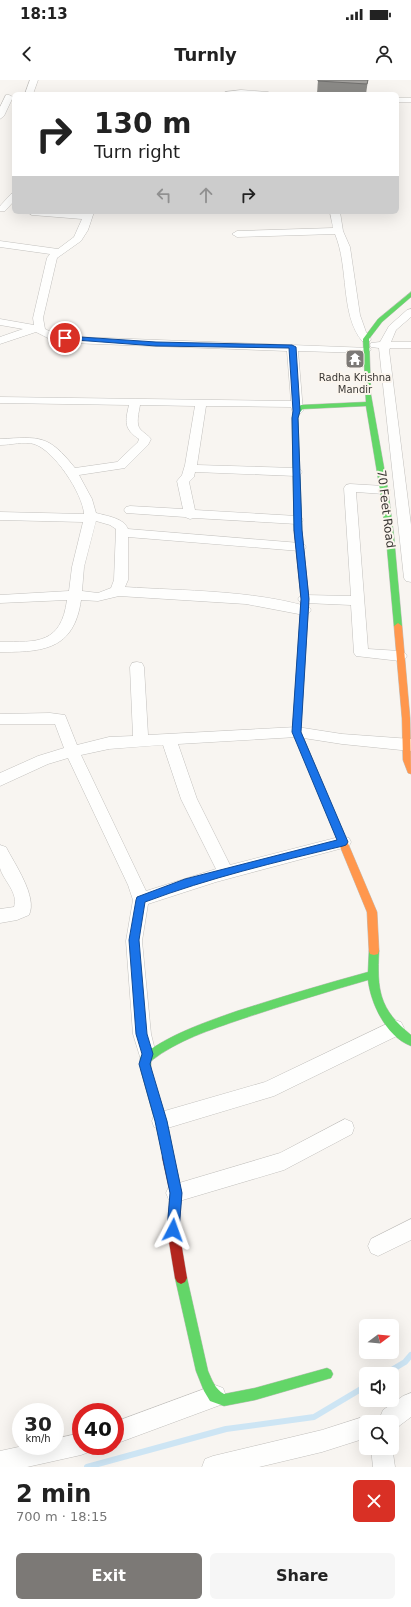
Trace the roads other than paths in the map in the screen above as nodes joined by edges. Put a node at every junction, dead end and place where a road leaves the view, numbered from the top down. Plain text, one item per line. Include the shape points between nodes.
1 (34, 80) edge
2 (230, 83) dead end
3 (30, 92) edge
4 (229, 92) edge
5 (0, 97) edge
6 (12, 97) edge
7 (399, 100) edge
8 (411, 100) edge
9 (0, 116) edge
10 (12, 198) edge
11 (1, 209) edge
12 (12, 210) edge
13 (71, 214) edge
14 (335, 214) edge
15 (88, 215) edge
16 (338, 231) junction
17 (237, 234) dead end
18 (0, 244) edge
19 (58, 252) junction
20 (411, 294) edge
21 (411, 312) edge
22 (0, 322) edge
23 (37, 327) junction
24 (0, 341) edge
25 (366, 344) junction
26 (411, 345) edge
27 (384, 346) junction
28 (292, 347) junction
29 (0, 400) edge
30 (135, 402) junction
31 (201, 402) junction
32 (369, 404) junction
33 (297, 407) junction
34 (0, 442) edge
35 (191, 465) junction
36 (72, 472) junction
37 (296, 472) junction
38 (384, 490) junction
39 (130, 510) dead end
40 (190, 515) junction
41 (0, 516) edge
42 (90, 516) junction
43 (298, 520) junction
44 (123, 533) junction
45 (300, 547) junction
46 (411, 578) edge
47 (117, 591) junction
48 (75, 595) junction
49 (0, 599) edge
50 (357, 601) junction
51 (304, 605) junction
52 (0, 648) edge
53 (400, 656) junction
54 (138, 667) dead end
55 (0, 719) edge
56 (296, 732) junction
57 (169, 739) junction
58 (141, 741) junction
59 (409, 745) edge
60 (72, 752) junction
61 (411, 771) edge
62 (0, 780) edge
63 (343, 842) junction
64 (0, 851) edge
65 (226, 872) junction
66 (140, 900) junction
67 (0, 916) edge
68 (372, 975) junction
69 (395, 1028) junction
70 (411, 1041) edge
71 (147, 1054) junction
72 (161, 1121) junction
73 (345, 1128) dead end
74 (176, 1193) junction
75 (411, 1229) edge
76 (378, 1246) dead end
77 (327, 1374) dead end
78 (215, 1396) junction
79 (411, 1404) edge
80 (395, 1415) edge
81 (359, 1429) edge
82 (124, 1430) edge
83 (72, 1446) edge
84 (383, 1455) edge
85 (0, 1462) edge
86 (213, 1467) edge
87 (384, 1467) edge

1 - 3 street
2 - 4 street
5 - 6 street
6 - 9 street
7 - 8 street
10 - 11 street
11 - 12 street
13 - 15 street
14 - 16 street
15 - 19 street via 78,240
16 - 17 street
16 - 25 street via 345,247 355,315
18 - 19 street
19 - 23 street via 52,258
20 - 25 street via 373,328
21 - 27 street via 391,329
22 - 23 street
23 - 24 street
23 - 28 street via 51,336 88,340
25 - 27 street
25 - 28 street
25 - 32 street, 70 Feet Road
26 - 27 street
27 - 46 street, 70 Feet Road
28 - 33 street
29 - 30 street
30 - 31 street
30 - 36 street via 133,427 135,432 143,436 144,443 121,465
31 - 33 street
31 - 35 street
32 - 33 street
32 - 38 street, 70 Feet Road
33 - 37 street
34 - 36 street via 39,442
35 - 37 street via 198,469
35 - 40 street via 188,477 183,482
36 - 42 street via 88,505
37 - 43 street
38 - 50 street via 350,488
38 - 53 street, 70 Feet Road
39 - 40 street
40 - 43 street
41 - 42 street
42 - 44 street via 118,523
42 - 48 street via 78,566
43 - 45 street
44 - 45 street
44 - 47 street via 121,580
45 - 51 street
47 - 48 street via 106,596
47 - 51 street
48 - 49 street
48 - 52 street via 69,622 59,636 38,644
50 - 51 street
50 - 53 street via 361,654
51 - 56 street
53 - 59 street, 70 Feet Road
54 - 58 street
55 - 60 street via 60,719
56 - 57 street
56 - 59 street
56 - 63 street
57 - 58 street
57 - 65 street via 189,799
58 - 60 street via 109,743
59 - 61 street, 70 Feet Road via 407,760
60 - 62 street via 43,760
60 - 66 street via 136,885
63 - 65 street
63 - 68 street via 372,912
64 - 67 street via 4,863 22,893 24,904 23,910
65 - 66 street via 185,883
66 - 71 street via 134,940 141,1027
68 - 69 street via 373,991 379,1006
68 - 71 street via 225,1020 163,1044
69 - 70 street
69 - 72 street via 268,1090
71 - 72 street via 145,1064
72 - 74 street
73 - 74 street via 284,1161
74 - 78 street via 173,1230 181,1280 202,1371 208,1387
75 - 76 street
77 - 78 street via 233,1399 224,1400
78 - 82 street
79 - 80 street
81 - 86 street via 322,1441
83 - 85 street
84 - 87 street

